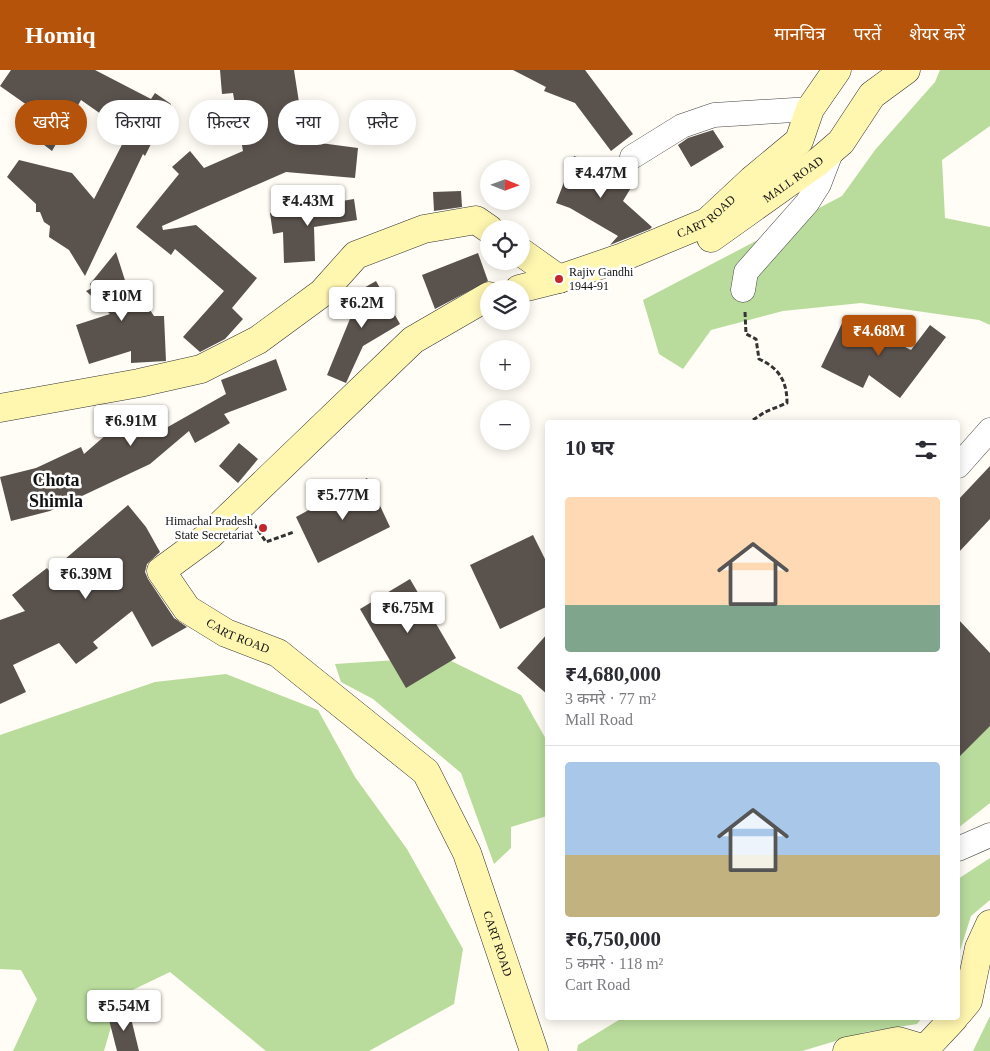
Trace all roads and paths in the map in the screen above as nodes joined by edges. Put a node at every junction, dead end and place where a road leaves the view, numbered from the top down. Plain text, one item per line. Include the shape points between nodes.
1 (837, 70) edge
2 (906, 70) edge
3 (810, 109) junction
4 (832, 150) junction
5 (632, 157) dead end
6 (480, 223) edge
7 (657, 243) junction
8 (530, 259) edge
9 (558, 279) junction
10 (530, 286) edge
11 (742, 290) joint
12 (480, 301) edge
13 (0, 408) edge
14 (753, 420) edge
15 (990, 430) edge
16 (960, 464) edge
17 (990, 835) edge
18 (960, 848) edge
19 (990, 924) edge
20 (960, 1011) edge
21 (952, 1020) edge
22 (534, 1051) edge
23 (847, 1051) edge

1 - 3 main road, CART ROAD
2 - 4 main road, MALL ROAD via 872,95 841,142
3 - 5 street via 714,115 682,126
3 - 7 main road, CART ROAD via 799,142 707,222
4 - 7 main road, MALL ROAD via 700,246
4 - 11 street via 819,184 807,203 746,272
6 - 13 main road via 476,220 424,229 356,255 322,293 258,340 201,369
7 - 9 main road, CART ROAD
8 - 9 main road
9 - 10 main road, CART ROAD
11 - 14 path via 746,334 756,339 759,359 771,364 786,381 787,391 787,403
12 - 22 main road, CART ROAD via 413,340 210,535 160,571 187,609 226,632 278,653 426,772 468,853
15 - 16 street
17 - 18 street
19 - 20 main road via 979,948 968,1001
21 - 23 main road via 925,1049 898,1041

